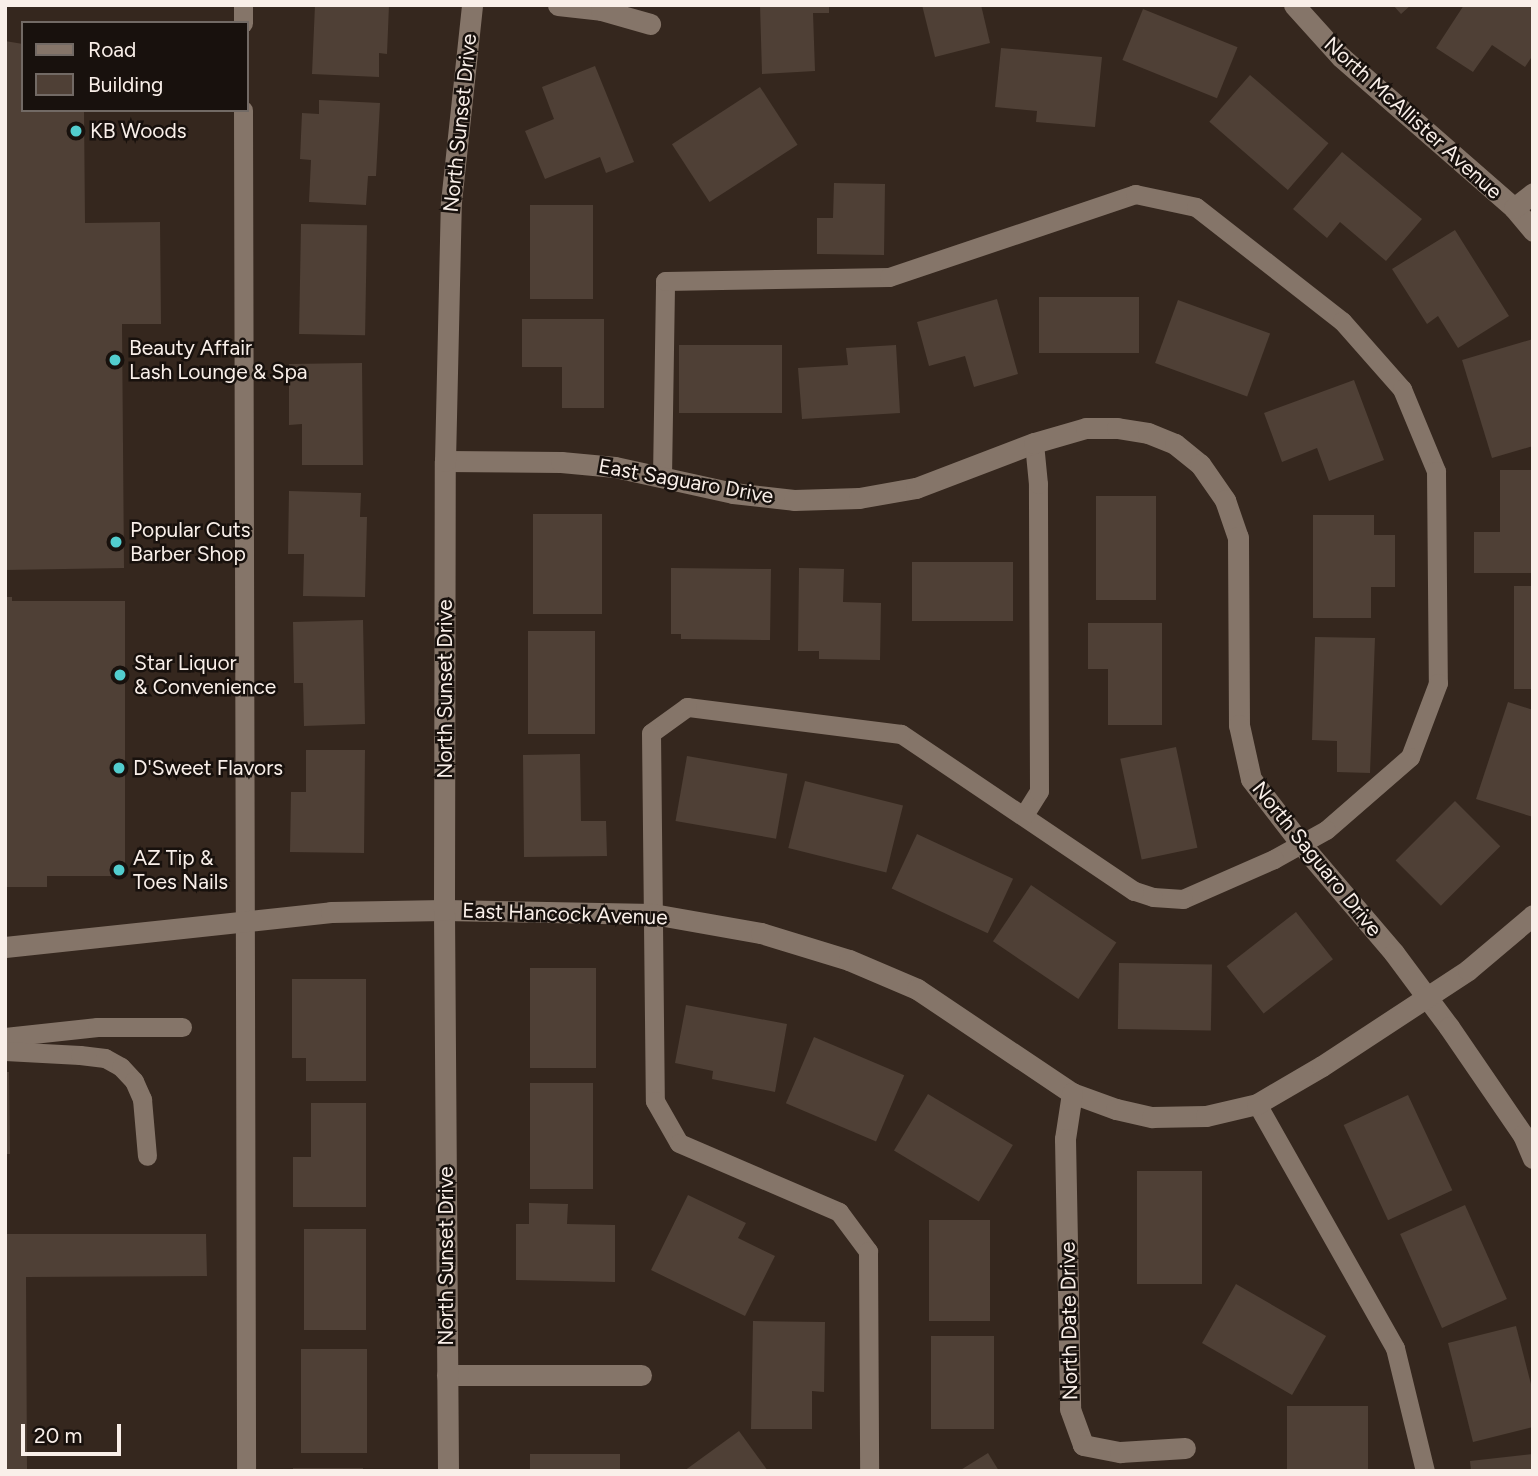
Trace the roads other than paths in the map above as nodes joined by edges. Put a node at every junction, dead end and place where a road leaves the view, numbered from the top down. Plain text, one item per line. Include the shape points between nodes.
1 (472, 5) edge
2 (558, 5) edge
3 (1294, 5) edge
4 (650, 24) dead end
5 (243, 112) edge
6 (1533, 194) edge
7 (1514, 208) junction
8 (1533, 231) edge
9 (1034, 443) junction
10 (445, 461) junction
11 (1200, 464) joint
12 (662, 477) junction
13 (1024, 815) junction
14 (1301, 844) junction
15 (444, 910) junction
16 (653, 914) junction
17 (1533, 915) edge
18 (243, 919) junction
19 (5, 947) edge
20 (1426, 999) junction
21 (182, 1027) dead end
22 (5, 1037) edge
23 (5, 1051) edge
24 (1072, 1093) junction
25 (1257, 1104) junction
26 (147, 1156) dead end
27 (1533, 1158) edge
28 (447, 1375) junction
29 (642, 1375) dead end
30 (1185, 1448) dead end
31 (246, 1471) edge
32 (448, 1471) edge
33 (869, 1471) edge
34 (1424, 1471) edge

1 - 10 street, North Sunset Drive via 450,202
2 - 4 street via 601,10
3 - 7 street, North McAllister Avenue via 1341,58
5 - 18 lane
6 - 7 street
7 - 8 street, North McAllister Avenue
9 - 11 street, East Saguaro Drive via 1086,428 1117,428 1175,444
9 - 12 street, East Saguaro Drive via 916,488 859,498 794,500 733,493
9 - 13 lane via 1039,791
10 - 12 street, East Saguaro Drive via 561,462
10 - 15 street, North Sunset Drive
11 - 14 street, North Saguaro Drive via 1224,500 1238,537 1239,725 1251,779
12 - 14 lane via 665,281 889,277 1135,194 1196,206 1342,321 1402,390 1436,471 1438,683 1410,757 1326,830
13 - 14 lane via 1134,891 1153,897 1183,899
13 - 16 lane via 901,734 687,707 651,733
14 - 20 street, North Saguaro Drive via 1394,953
15 - 16 street, East Hancock Avenue
15 - 18 street, East Hancock Avenue
15 - 28 street, North Sunset Drive
16 - 24 street, East Hancock Avenue via 761,933 916,989
16 - 33 lane via 655,1101 679,1143 839,1212 868,1251
17 - 20 street
18 - 19 street, East Hancock Avenue
18 - 31 lane
20 - 25 street, East Hancock Avenue
20 - 27 street via 1523,1135
21 - 22 lane via 97,1027
23 - 26 lane via 105,1058 121,1067 142,1099
24 - 25 street, East Hancock Avenue via 1152,1117 1206,1116
24 - 30 street, North Date Drive via 1065,1139 1070,1409 1083,1445 1119,1452
25 - 34 lane via 1395,1348
28 - 29 street, North Sunset Drive
28 - 32 street, North Sunset Drive

